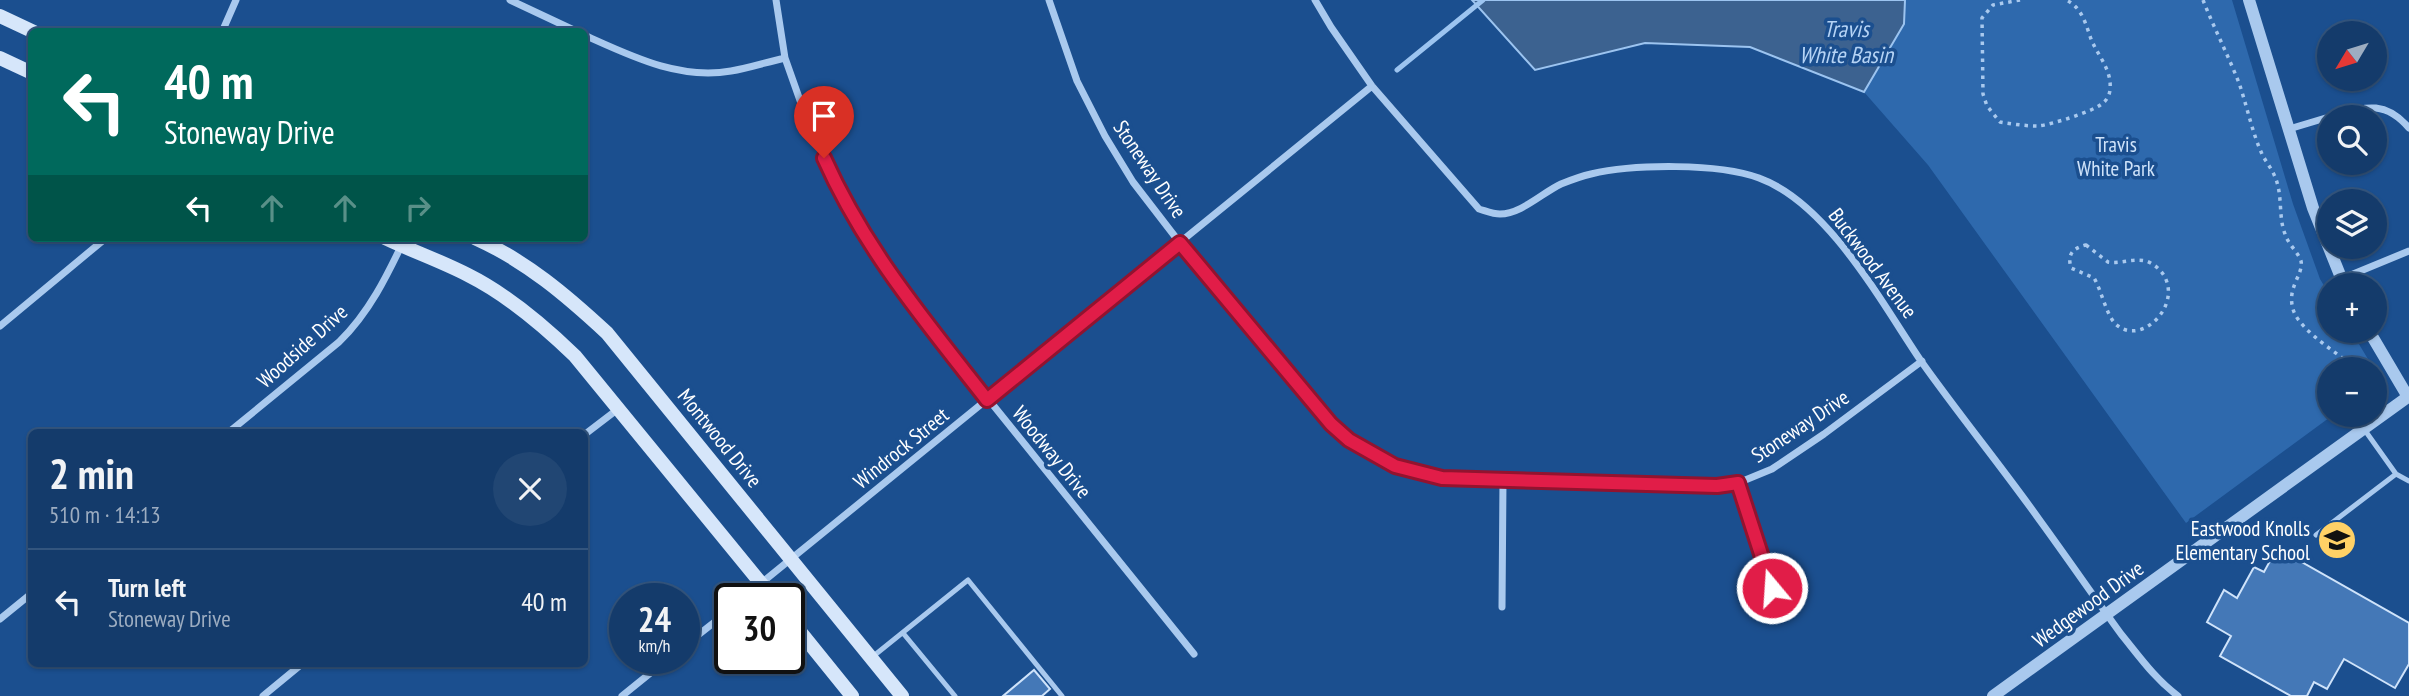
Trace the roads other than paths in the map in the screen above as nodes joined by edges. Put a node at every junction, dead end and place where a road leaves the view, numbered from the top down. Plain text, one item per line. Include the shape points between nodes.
1 (236, 0) edge
2 (510, 0) edge
3 (776, 0) edge
4 (1049, 0) edge
5 (1315, 0) edge
6 (2249, 0) edge
7 (0, 16) edge
8 (224, 28) edge
9 (570, 28) edge
10 (28, 29) edge
11 (588, 37) edge
12 (0, 58) edge
13 (785, 58) junction
14 (28, 71) edge
15 (1372, 86) junction
16 (2387, 112) edge
17 (2317, 121) edge
18 (2409, 128) edge
19 (2289, 129) junction
20 (101, 242) edge
21 (403, 242) edge
22 (484, 242) edge
23 (1180, 243) junction
24 (2409, 251) edge
25 (2339, 273) edge
26 (2362, 273) edge
27 (0, 326) edge
28 (2375, 343) edge
29 (1922, 361) junction
30 (2408, 397) edge
31 (987, 400) junction
32 (619, 408) junction
33 (233, 429) edge
34 (2364, 429) junction
35 (588, 432) edge
36 (2396, 474) junction
37 (1503, 480) junction
38 (2409, 481) edge
39 (1738, 483) junction
40 (2316, 534) dead end
41 (792, 560) junction
42 (761, 583) edge
43 (763, 583) edge
44 (28, 596) edge
45 (1502, 607) dead end
46 (2106, 614) junction
47 (1781, 615) dead end
48 (0, 619) edge
49 (714, 623) edge
50 (700, 633) edge
51 (903, 633) junction
52 (805, 638) edge
53 (1194, 654) dead end
54 (871, 659) junction
55 (298, 667) edge
56 (649, 674) edge
57 (263, 696) edge
58 (622, 696) edge
59 (851, 696) edge
60 (902, 696) edge
61 (955, 696) edge
62 (1062, 696) edge
63 (1993, 696) edge
64 (2178, 696) edge

1 - 8 street
2 - 9 street
3 - 13 street, Woodway Drive
4 - 23 street, Stoneway Drive via 1077,80 1105,136
5 - 15 street, Buckwood Avenue
6 - 19 street
7 - 10 main road
11 - 13 street via 642,61 688,72 730,71
12 - 14 main road
13 - 31 street, Woodway Drive via 808,123 853,217 897,286
15 - 23 street, Windrock Street
15 - 29 street, Buckwood Avenue via 1473,204 1491,213 1510,213 1562,184 1619,169 1707,167 1734,170 1779,186 1819,218
16 - 18 street
17 - 19 street
19 - 25 street
20 - 27 street
21 - 32 main road via 518,306 575,356
21 - 33 street, Woodside Drive via 356,326
22 - 41 main road, Montwood Drive via 543,276 607,332
23 - 31 street, Windrock Street
23 - 37 street, Stoneway Drive via 1320,413 1349,440 1414,472
24 - 26 street
28 - 30 street
29 - 39 street, Stoneway Drive via 1772,469
29 - 46 street, Buckwood Avenue
30 - 34 street, Wedgewood Drive
31 - 41 street, Windrock Street
31 - 53 street, Woodway Drive
32 - 35 street
32 - 42 main road
34 - 36 lane
34 - 46 street, Wedgewood Drive
36 - 38 lane
36 - 40 lane
37 - 39 street, Stoneway Drive
37 - 45 street
39 - 47 street
41 - 43 street, Windrock Street
41 - 54 main road, Montwood Drive
44 - 48 street
46 - 63 street, Wedgewood Drive
46 - 64 street, Buckwood Avenue via 2152,673
49 - 50 street
51 - 54 lane
51 - 61 lane
51 - 62 lane via 968,580
52 - 59 main road
54 - 60 main road, Montwood Drive
55 - 57 street
56 - 58 street

